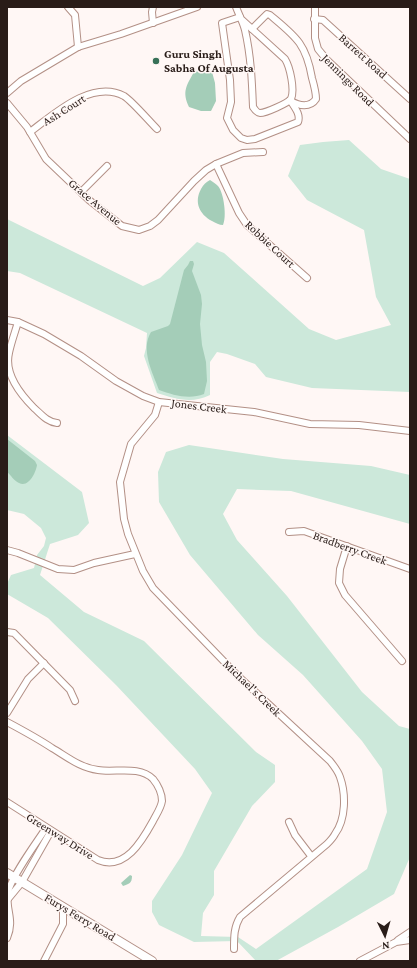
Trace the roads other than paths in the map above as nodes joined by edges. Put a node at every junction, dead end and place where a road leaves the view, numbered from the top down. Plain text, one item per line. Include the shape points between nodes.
1 (68, 7) edge
2 (153, 7) edge
3 (197, 7) edge
4 (236, 7) edge
5 (315, 7) edge
6 (240, 18) junction
7 (314, 19) junction
8 (153, 23) junction
9 (252, 29) junction
10 (78, 47) junction
11 (7, 93) edge
12 (410, 99) edge
13 (290, 100) junction
14 (7, 103) edge
15 (157, 129) dead end
16 (30, 132) junction
17 (410, 139) edge
18 (263, 152) dead end
19 (216, 164) junction
20 (107, 166) dead end
21 (81, 192) junction
22 (307, 278) dead end
23 (7, 320) edge
24 (18, 322) junction
25 (159, 402) junction
26 (57, 423) dead end
27 (410, 431) edge
28 (289, 532) dead end
29 (347, 546) junction
30 (7, 550) edge
31 (135, 554) junction
32 (410, 570) edge
33 (7, 632) edge
34 (402, 660) dead end
35 (44, 662) junction
36 (75, 701) dead end
37 (7, 713) edge
38 (7, 722) edge
39 (7, 802) edge
40 (289, 822) dead end
41 (49, 830) junction
42 (311, 856) junction
43 (10, 875) edge
44 (22, 882) junction
45 (8, 900) junction
46 (63, 907) junction
47 (410, 932) edge
48 (7, 938) edge
49 (410, 940) edge
50 (396, 942) junction
51 (234, 949) dead end
52 (44, 961) edge
53 (152, 961) edge
54 (360, 961) edge

1 - 10 street via 75,15
2 - 8 street
3 - 8 street
4 - 6 street
5 - 7 street, Jennings Road
6 - 9 street
6 - 13 street via 245,30 251,68 253,107 261,113
6 - 13 street via 222,23 230,80 231,102 227,118 230,126 241,138 247,140 298,122 300,118
7 - 12 street, Barrett Road via 323,20
7 - 17 street, Jennings Road via 318,49
8 - 10 street
9 - 13 street via 289,65 293,94
9 - 13 street via 270,14 300,42 304,49 310,62 316,99 308,105
10 - 11 street via 21,81
14 - 16 street, Grace Avenue
15 - 16 street, Ash Court via 124,97 110,92 93,92 78,99
16 - 21 street, Grace Avenue via 46,160
18 - 19 street, Grace Avenue via 243,154
19 - 21 street, Grace Avenue via 194,181 158,220 139,230 122,226
19 - 22 street, Robbie Court via 239,213 247,224
20 - 21 street
23 - 24 street, Jones Creek
24 - 25 street, Jones Creek via 69,348 116,381
24 - 26 street via 8,354 12,380 29,403 49,422
25 - 27 street, Jones Creek via 254,412 310,424 359,425
25 - 31 street, Michael's Creek via 156,415 131,444 120,482 124,519
28 - 29 street, Bradberry Creek via 304,531
29 - 32 street, Bradberry Creek
29 - 34 street via 340,568 339,583 345,595
30 - 31 street via 58,569 74,570
31 - 42 street, Michael's Creek via 154,588 238,676 330,761 340,775 344,801 336,834
33 - 35 street via 14,633
35 - 36 street via 70,690
35 - 37 street via 28,679
38 - 41 street, Greenway Drive via 81,765 97,770 138,771 145,774 152,779 161,794 160,809 145,836 132,853 119,861 104,863
39 - 41 street, Greenway Drive
40 - 42 street via 295,835
41 - 43 street
41 - 44 street
42 - 51 street, Michael's Creek via 240,917 234,932
43 - 44 main road, Furys Ferry Road
43 - 45 street
44 - 45 street
44 - 46 main road, Furys Ferry Road
45 - 48 street via 11,927
46 - 52 street via 62,924
46 - 53 main road, Furys Ferry Road
47 - 50 street
49 - 50 street
50 - 54 street

